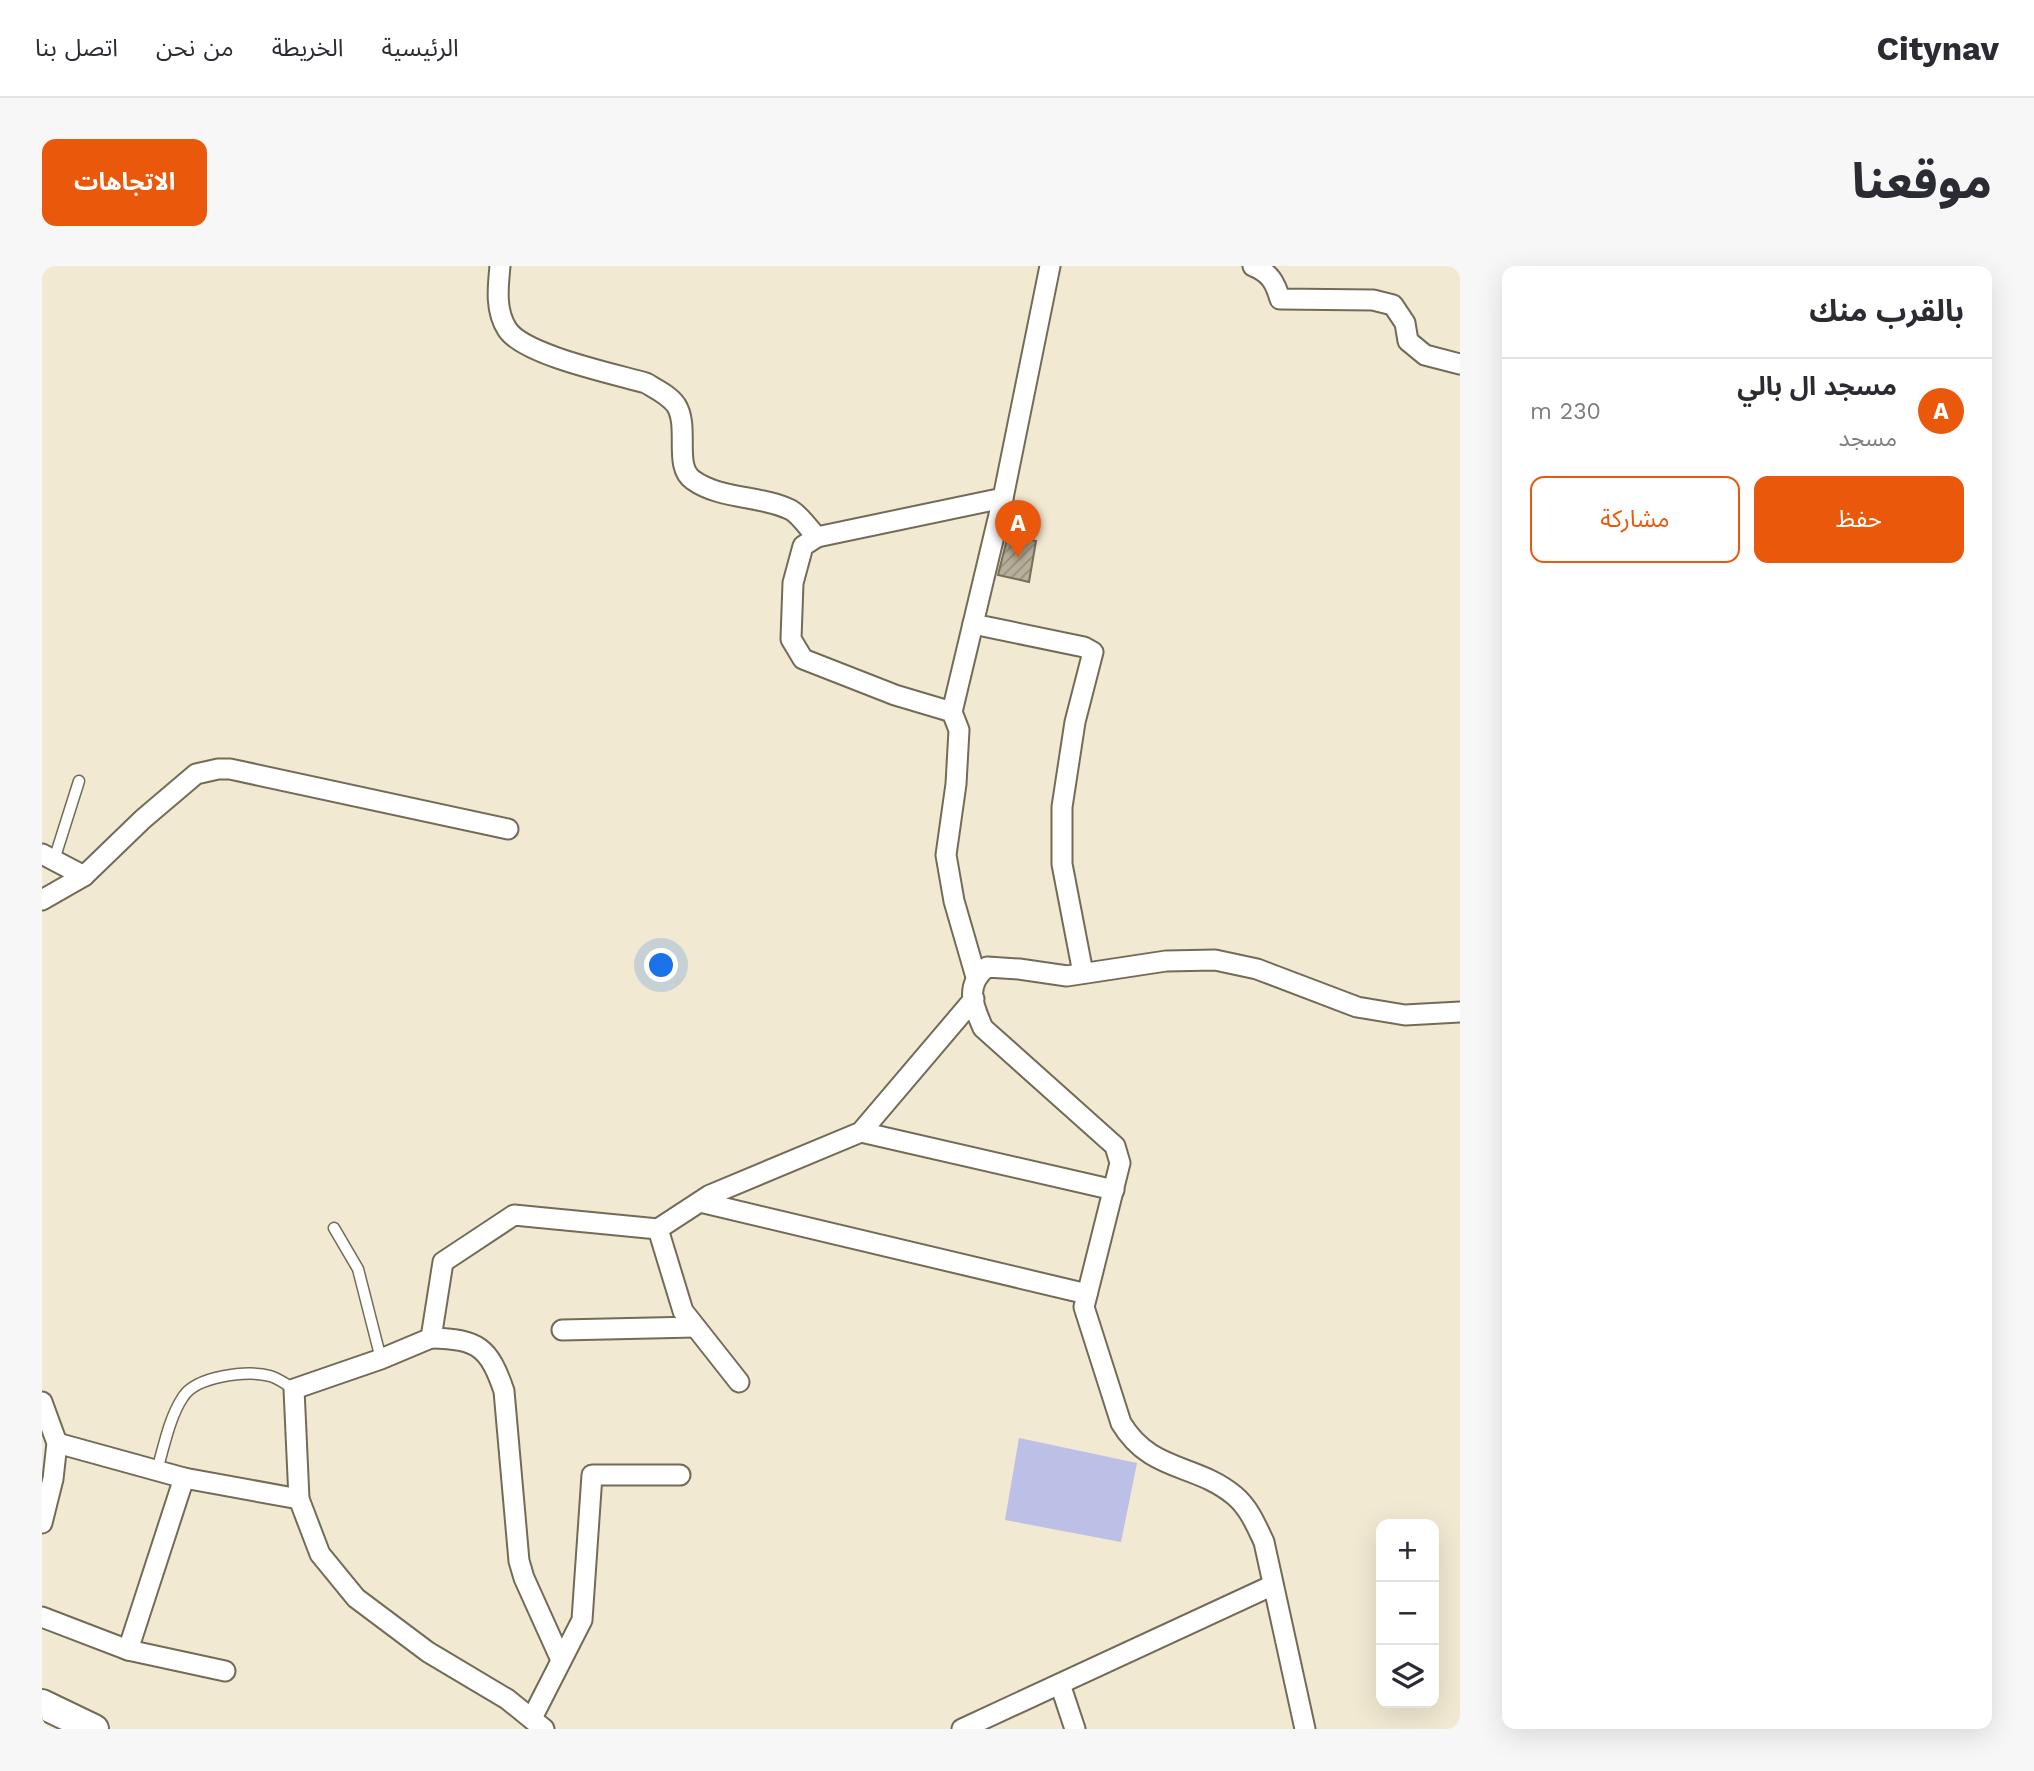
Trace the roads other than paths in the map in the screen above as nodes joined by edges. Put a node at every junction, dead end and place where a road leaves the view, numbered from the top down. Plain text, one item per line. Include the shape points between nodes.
1 (499, 266) edge
2 (1050, 266) edge
3 (1253, 266) edge
4 (1460, 364) edge
5 (1003, 498) junction
6 (817, 537) junction
7 (973, 624) junction
8 (952, 712) junction
9 (79, 781) dead end
10 (508, 829) dead end
11 (48, 857) edge
12 (84, 876) junction
13 (42, 900) edge
14 (1083, 973) junction
15 (976, 976) junction
16 (974, 999) junction
17 (1460, 1012) edge
18 (861, 1132) junction
19 (1114, 1190) junction
20 (700, 1202) junction
21 (334, 1228) dead end
22 (658, 1229) junction
23 (1087, 1294) junction
24 (695, 1327) junction
25 (562, 1330) dead end
26 (431, 1338) junction
27 (381, 1360) junction
28 (739, 1382) dead end
29 (294, 1389) junction
30 (42, 1402) edge
31 (57, 1443) junction
32 (158, 1470) junction
33 (680, 1475) dead end
34 (184, 1478) junction
35 (299, 1499) junction
36 (42, 1523) edge
37 (1273, 1585) junction
38 (42, 1617) edge
39 (128, 1650) junction
40 (561, 1660) junction
41 (225, 1671) dead end
42 (1059, 1684) junction
43 (42, 1704) edge
44 (538, 1723) edge
45 (1299, 1726) edge
46 (94, 1729) edge
47 (962, 1729) edge
48 (1075, 1729) edge

1 - 6 street via 497,303 507,330 520,342 659,390 675,403 682,418 683,469 693,480 792,511
2 - 5 street
3 - 4 street via 1266,271 1280,299 1373,300 1394,305 1405,323 1408,341 1425,355
5 - 6 street
5 - 7 street
6 - 8 street via 803,546 793,583 791,639 803,659
7 - 8 street
7 - 14 street via 1093,652 1075,722 1062,807 1062,864
8 - 15 street via 959,730 946,855
9 - 11 lane
10 - 12 street via 218,769 196,774
11 - 12 street
12 - 13 street
14 - 15 street via 987,967
14 - 17 street via 1166,961 1215,960 1257,969 1357,1007 1405,1015
15 - 16 street
16 - 18 street
16 - 19 street via 984,1028 1115,1146 1120,1163
18 - 19 street
18 - 20 street
19 - 23 street
20 - 22 street
20 - 23 street
21 - 27 lane via 358,1269
22 - 24 street via 683,1311
22 - 26 street via 514,1215 443,1262
23 - 37 street via 1084,1307 1129,1437 1143,1451 1235,1496 1264,1542
24 - 25 street
24 - 28 street
26 - 27 street
26 - 40 street via 460,1339 474,1345 496,1368 505,1391 519,1561
27 - 29 street
29 - 32 lane via 270,1376 235,1373 206,1381 184,1395
29 - 35 street
30 - 31 street
31 - 32 street
31 - 36 street
32 - 34 street
33 - 40 street via 592,1475 582,1619
34 - 35 street
34 - 39 street
35 - 44 street via 320,1554 356,1598 428,1653 507,1699
37 - 42 street
37 - 45 street
38 - 39 street
39 - 41 street
40 - 44 street
42 - 47 street
42 - 48 street
43 - 46 main road

